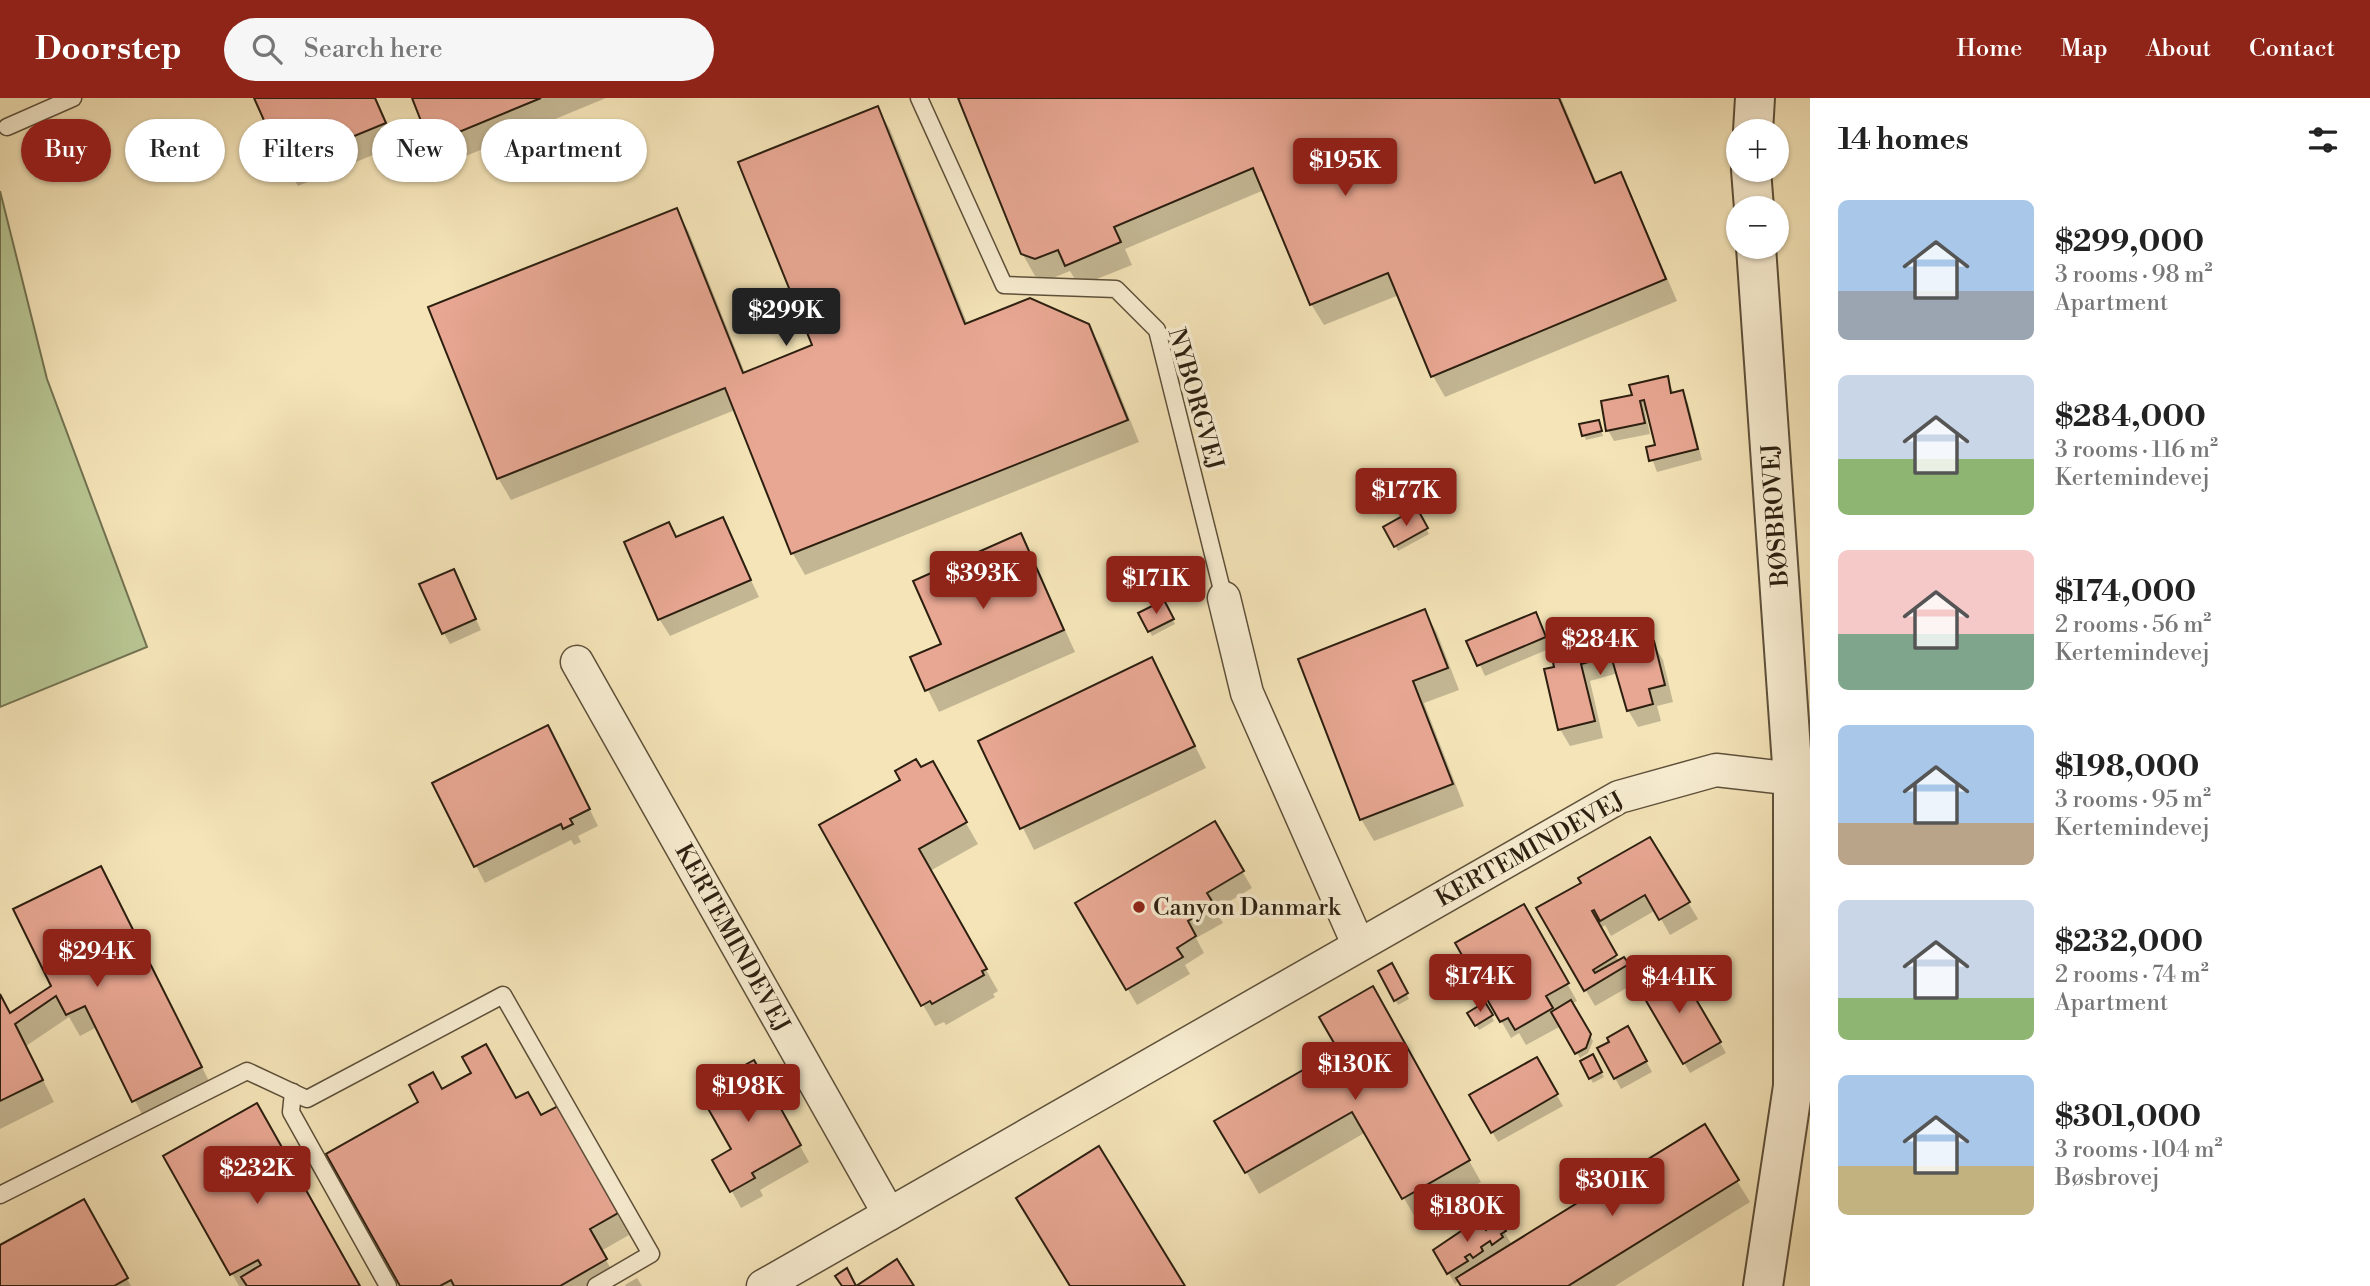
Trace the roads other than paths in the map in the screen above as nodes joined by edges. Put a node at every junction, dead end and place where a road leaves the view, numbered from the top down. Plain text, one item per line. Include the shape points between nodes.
1 (73, 98) edge
2 (919, 98) edge
3 (1755, 98) edge
4 (1754, 119) edge
5 (7, 127) dead end
6 (1757, 259) edge
7 (1224, 598) joint
8 (578, 662) dead end
9 (1793, 779) junction
10 (1358, 944) junction
11 (293, 1092) junction
12 (0, 1195) edge
13 (889, 1213) junction
14 (388, 1286) edge
15 (596, 1286) edge
16 (763, 1286) edge
17 (1763, 1286) edge

1 - 5 lane
2 - 7 lane, NYBORGVEJ via 1004,285 1116,289 1157,330
3 - 4 street
6 - 9 street, BØSBROVEJ
7 - 10 street via 1247,693
8 - 13 street, KERTEMINDEVEJ
9 - 10 street, KERTEMINDEVEJ via 1716,770 1619,797
9 - 17 street, BØSBROVEJ via 1793,1086
10 - 13 street, KERTEMINDEVEJ
11 - 12 lane via 247,1071
11 - 14 lane via 291,1112
11 - 15 lane via 307,1099 503,995 651,1254
13 - 16 street, KERTEMINDEVEJ

